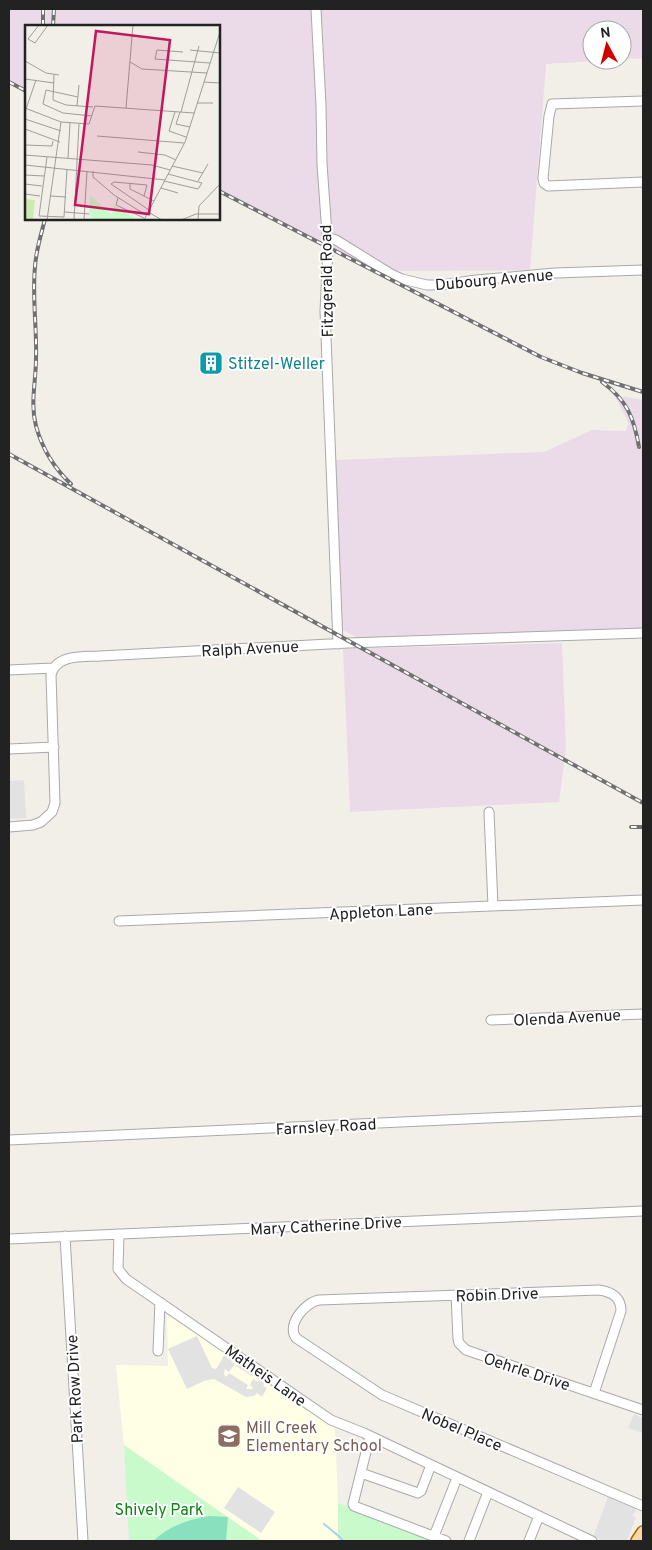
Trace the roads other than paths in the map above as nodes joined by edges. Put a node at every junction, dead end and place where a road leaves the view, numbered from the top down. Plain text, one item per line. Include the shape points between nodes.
1 (316, 9) edge
2 (643, 101) edge
3 (643, 182) edge
4 (327, 237) junction
5 (643, 270) edge
6 (643, 633) edge
7 (338, 644) junction
8 (53, 668) junction
9 (9, 670) edge
10 (54, 747) junction
11 (9, 749) edge
12 (489, 812) dead end
13 (9, 827) edge
14 (643, 900) edge
15 (493, 906) junction
16 (119, 921) dead end
17 (643, 1014) edge
18 (491, 1020) dead end
19 (643, 1111) edge
20 (9, 1140) edge
21 (643, 1211) edge
22 (118, 1234) junction
23 (65, 1236) junction
24 (9, 1239) edge
25 (456, 1295) junction
26 (160, 1302) junction
27 (293, 1333) joint
28 (158, 1351) dead end
29 (594, 1393) junction
30 (643, 1410) edge
31 (370, 1436) junction
32 (431, 1465) junction
33 (361, 1473) junction
34 (457, 1478) junction
35 (488, 1492) junction
36 (643, 1506) edge
37 (539, 1516) junction
38 (643, 1532) edge
39 (434, 1536) junction
40 (572, 1537) edge
41 (83, 1541) edge
42 (446, 1541) edge
43 (469, 1541) edge
44 (529, 1541) edge
45 (592, 1541) edge
46 (637, 1541) edge

1 - 4 street, Fitzgerald Road
2 - 3 street via 552,104 548,116 543,178 546,185
4 - 5 street, Dubourg Avenue via 391,274 427,285 546,274
4 - 7 street, Fitzgerald Road via 325,311
6 - 7 street, Ralph Avenue
7 - 8 street, Ralph Avenue via 73,657
8 - 9 street
8 - 10 street
10 - 11 street
10 - 13 street via 56,799 52,812 37,824
12 - 15 street
14 - 15 street, Appleton Lane
15 - 16 street, Appleton Lane
17 - 18 street, Olenda Avenue
19 - 20 street, Farnsley Road
21 - 22 street, Mary Catherine Drive
22 - 23 street, Mary Catherine Drive
22 - 26 street, Matheis Lane via 120,1272
23 - 24 street, Mary Catherine Drive
23 - 41 street, Park Row Drive
25 - 27 street, Robin Drive via 313,1301 306,1305 294,1324
25 - 29 street, Oehrle Drive via 458,1339 466,1350
25 - 29 street, Robin Drive via 599,1290 614,1294 620,1302 621,1311
26 - 28 street
26 - 31 street, Matheis Lane via 325,1416
27 - 36 street, Nobel Place via 382,1395
29 - 30 street, Oehrle Drive
31 - 32 street, Matheis Lane
31 - 33 street
32 - 33 street via 418,1493
32 - 34 street, Matheis Lane
33 - 39 street via 354,1506
34 - 35 street, Matheis Lane
34 - 39 street
35 - 37 street, Matheis Lane
35 - 43 street
37 - 40 street, Matheis Lane
37 - 44 street
38 - 46 main road
39 - 42 street
40 - 45 street, Matheis Lane

